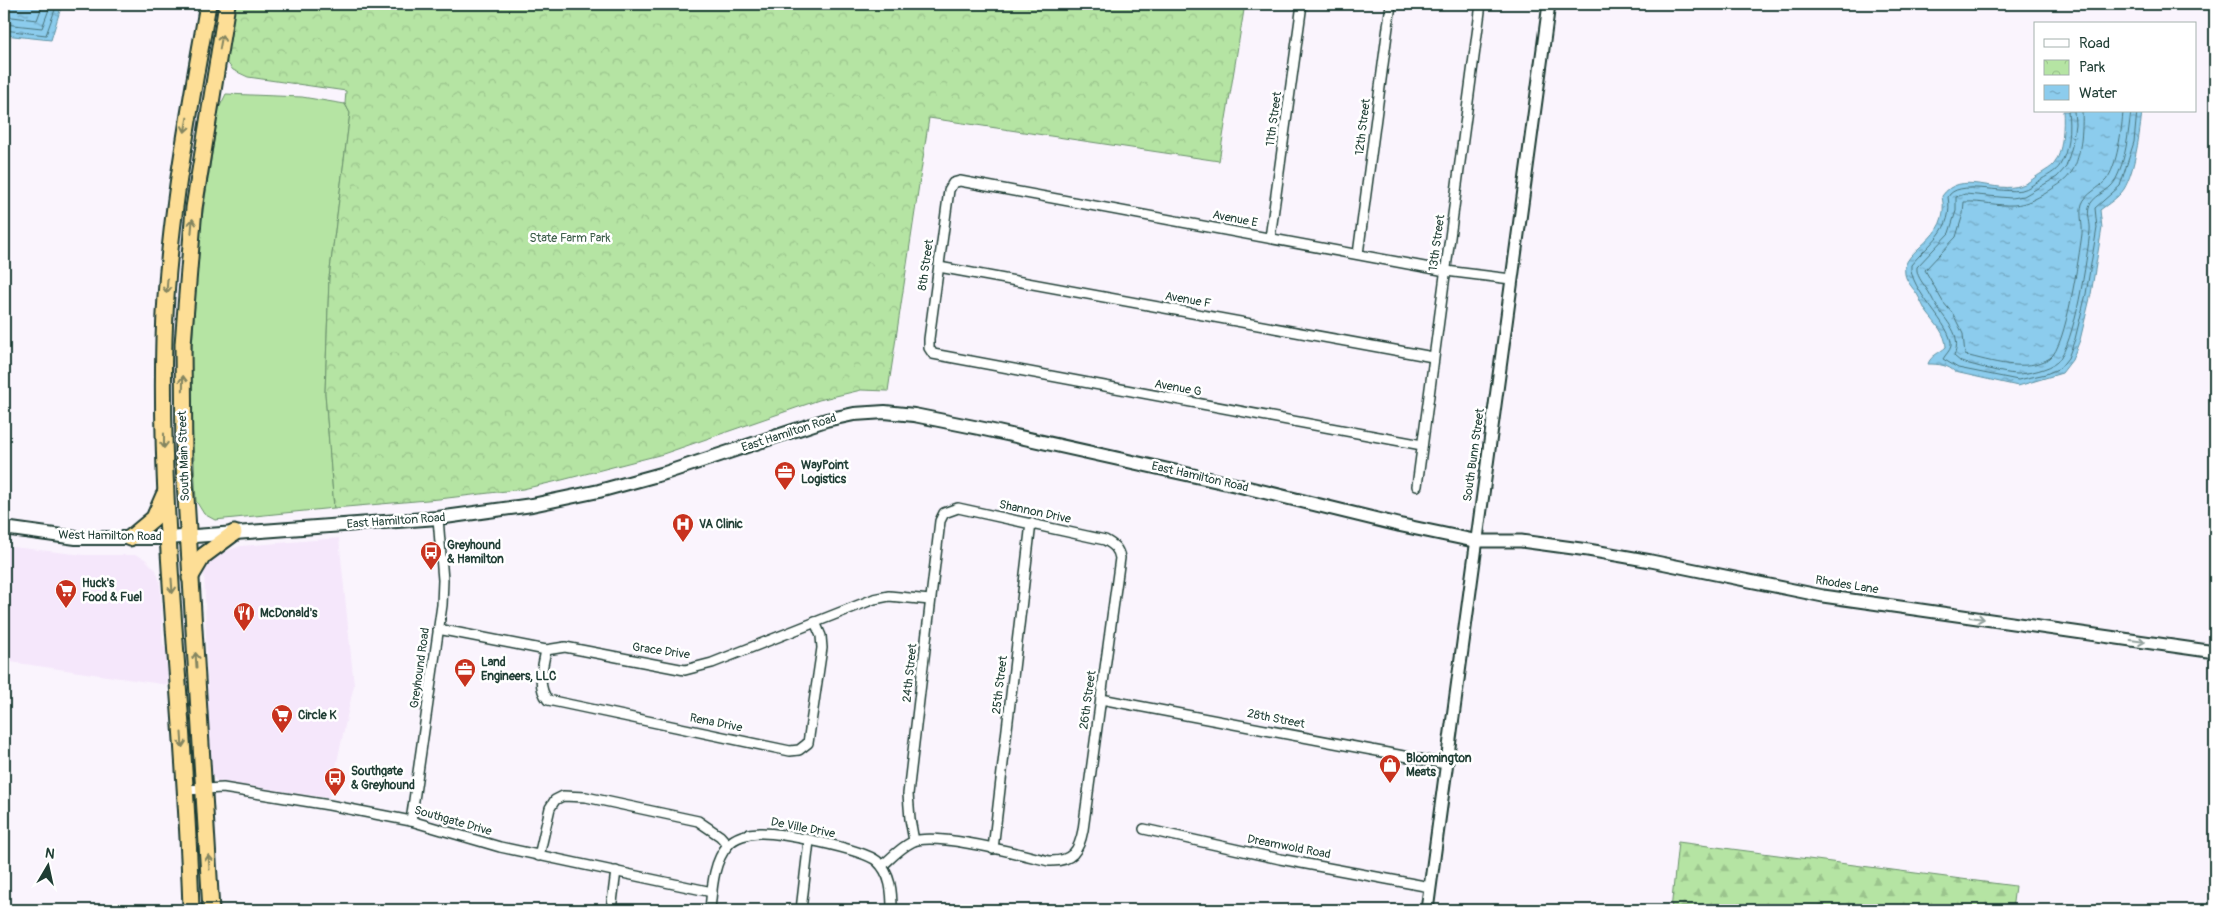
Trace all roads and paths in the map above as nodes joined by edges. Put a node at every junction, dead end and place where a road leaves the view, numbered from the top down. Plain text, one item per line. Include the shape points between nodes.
1 (208, 4) edge
2 (228, 4) edge
3 (1302, 4) edge
4 (1392, 4) edge
5 (1481, 4) edge
6 (1549, 4) edge
7 (954, 182) joint
8 (1270, 238) junction
9 (1358, 254) junction
10 (939, 267) junction
11 (1446, 271) junction
12 (1512, 279) junction
13 (930, 352) joint
14 (1433, 357) junction
15 (1422, 445) junction
16 (1417, 486) dead end
17 (165, 491) junction
18 (948, 510) joint
19 (438, 518) junction
20 (1031, 523) junction
21 (4, 528) edge
22 (234, 533) junction
23 (188, 537) junction
24 (130, 538) junction
25 (168, 538) junction
26 (1476, 541) junction
27 (1116, 546) joint
28 (190, 578) junction
29 (930, 600) junction
30 (815, 622) junction
31 (438, 629) junction
32 (546, 650) junction
33 (2215, 652) edge
34 (1101, 698) junction
35 (1446, 764) junction
36 (204, 789) junction
37 (184, 790) junction
38 (410, 821) junction
39 (1144, 829) dead end
40 (809, 841) junction
41 (914, 841) junction
42 (728, 845) junction
43 (993, 849) junction
44 (539, 856) junction
45 (882, 866) junction
46 (616, 871) junction
47 (1430, 887) junction
48 (712, 892) junction
49 (191, 910) edge
50 (211, 910) edge
51 (611, 910) edge
52 (710, 910) edge
53 (801, 910) edge
54 (892, 910) edge
55 (1427, 910) edge

1 -> 17 highway, South Main Street via 185,130 170,246 164,340
23 -> 2 highway, South Main Street via 182,418 185,309 194,208
3 - 8 street, 11th Street
4 - 9 street, 12th Street
5 - 11 street, 13th Street
6 - 12 street, South Bunn Street
7 - 8 street, Avenue E
7 - 10 street, 8th Street via 949,190
8 - 9 street, Avenue E
9 - 11 street, Avenue E
10 - 13 street, 8th Street
10 - 14 street, Avenue F
11 - 12 street, Avenue E
11 - 14 street, 13th Street
12 - 26 street, South Bunn Street
13 - 15 street, Avenue G
14 - 15 street, 13th Street
15 - 16 street, 13th Street
17 - 24 highway via 154,518
17 - 25 highway, South Main Street
18 - 20 street, Shannon Drive via 958,508
18 - 29 street, 24th Street via 940,521
19 - 22 main road, East Hamilton Road
19 - 26 main road, East Hamilton Road via 532,506 599,491 665,473 826,420 885,412 984,429
19 - 31 street, Greyhound Road via 443,580
20 - 27 street, Shannon Drive via 1105,540
20 - 43 street, 25th Street
21 - 24 main road, West Hamilton Road via 76,538
22 - 23 main road, East Hamilton Road
22 - 28 highway via 203,556
23 - 25 main road, West Hamilton Road
23 - 28 highway, South Main Street
24 - 25 main road, West Hamilton Road
25 -> 37 highway, South Main Street
26 -> 33 street, Rhodes Lane via 1521,541 1588,550 1785,589
26 - 35 street, South Bunn Street
27 - 34 street, 26th Street via 1120,558
36 -> 28 highway, South Main Street
29 - 30 street, Grace Drive via 881,598
29 - 41 street, 24th Street via 908,794
30 - 32 street, Grace Drive via 712,663 685,670 565,647
30 - 32 street, Rena Drive via 821,636 822,660 808,743 799,750 781,749 548,700 542,694 541,685
31 - 32 street, Grace Drive
31 - 38 street, Greyhound Road
34 - 35 street, 28th Street
34 - 43 street, 26th Street via 1083,830 1080,845 1073,855 1049,861
35 - 47 street, South Bunn Street
36 - 37 street, Southgate Drive
36 - 38 street, Southgate Drive via 223,788 273,795
50 -> 36 highway, South Main Street
37 - 49 highway, South Main Street
38 - 44 street, Southgate Drive
39 - 47 street, Dreamwold Road
40 - 42 street, De Ville Drive via 757,833 743,836
40 - 45 street, De Ville Drive via 867,856
40 - 53 street
41 - 43 street via 947,841
41 - 45 street
42 - 44 street via 698,821 586,797 563,796 550,808
42 - 48 street via 718,864
44 - 46 street, Southgate Drive
45 - 54 street via 888,874
46 - 48 street, Southgate Drive
46 - 51 street
47 - 55 street, South Bunn Street
48 - 52 street

